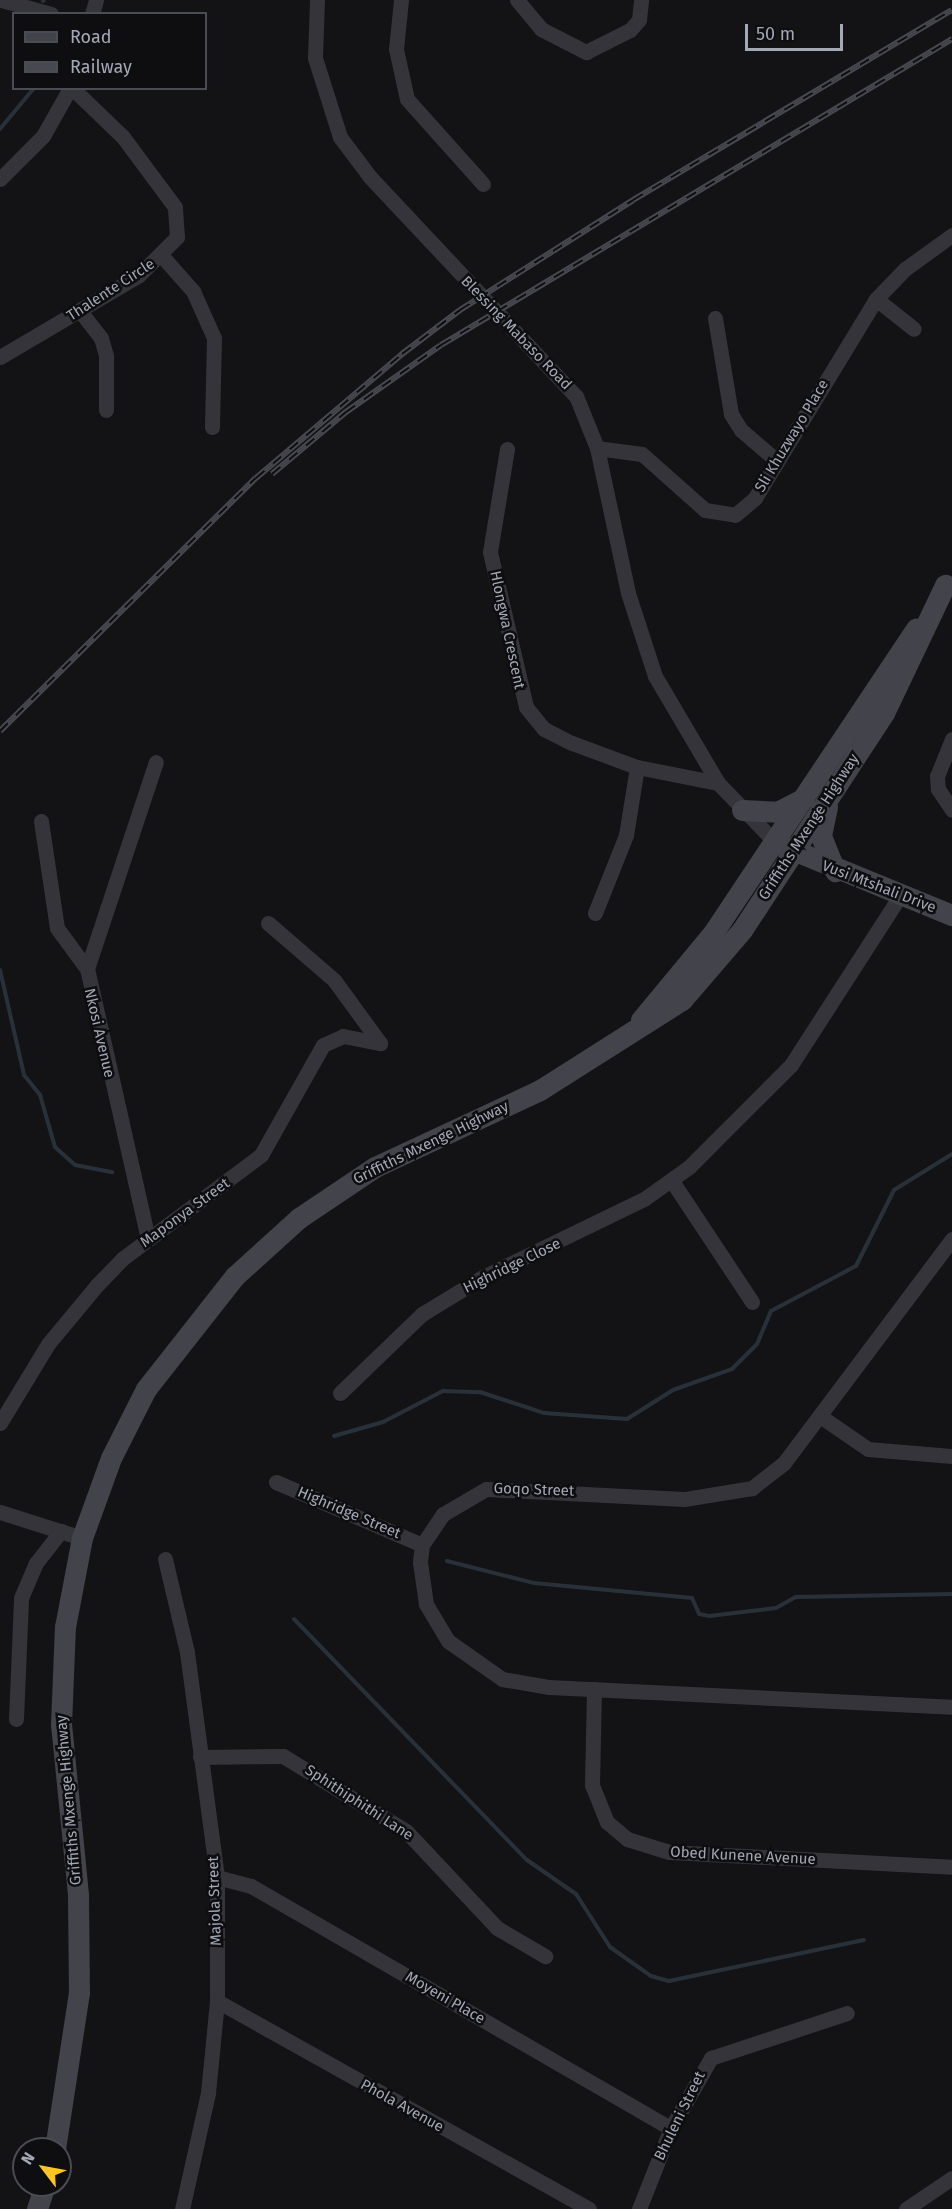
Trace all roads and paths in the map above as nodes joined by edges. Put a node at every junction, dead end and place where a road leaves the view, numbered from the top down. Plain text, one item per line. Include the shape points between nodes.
1 (2, 0) edge
2 (316, 0) edge
3 (401, 0) edge
4 (517, 0) edge
5 (640, 0) edge
6 (44, 12) edge
7 (70, 90) edge
8 (73, 90) edge
9 (0, 179) edge
10 (483, 184) dead end
11 (952, 235) edge
12 (162, 256) junction
13 (876, 299) junction
14 (80, 311) junction
15 (715, 318) dead end
16 (914, 329) dead end
17 (0, 357) edge
18 (106, 410) dead end
19 (212, 427) dead end
20 (597, 448) junction
21 (507, 449) dead end
22 (777, 461) junction
23 (948, 579) edge
24 (952, 739) edge
25 (156, 762) dead end
26 (638, 767) junction
27 (718, 783) junction
28 (837, 785) junction
29 (805, 798) junction
30 (742, 810) junction
31 (952, 810) edge
32 (41, 821) dead end
33 (784, 847) junction
34 (835, 871) junction
35 (900, 896) junction
36 (595, 913) dead end
37 (952, 915) edge
38 (268, 923) dead end
39 (87, 969) junction
40 (672, 1181) junction
41 (148, 1239) junction
42 (952, 1239) edge
43 (752, 1302) dead end
44 (340, 1393) dead end
45 (820, 1416) junction
46 (0, 1423) edge
47 (952, 1456) edge
48 (276, 1482) dead end
49 (0, 1512) edge
50 (61, 1531) junction
51 (82, 1538) junction
52 (422, 1545) junction
53 (165, 1558) dead end
54 (594, 1689) junction
55 (952, 1707) edge
56 (16, 1719) dead end
57 (200, 1757) junction
58 (952, 1866) edge
59 (217, 1877) junction
60 (545, 1956) dead end
61 (217, 2001) junction
62 (847, 2013) dead end
63 (671, 2128) junction
64 (57, 2137) edge
65 (952, 2178) edge
66 (182, 2209) edge
67 (589, 2209) edge
68 (639, 2209) edge
69 (906, 2209) edge

1 - 6 street
2 - 20 street, Blessing Mabaso Road via 315,58 340,137 465,281 576,396
3 - 10 street via 396,49 407,99
4 - 5 street via 542,29 586,52 630,30 639,20
7 - 9 street via 43,136
8 - 12 street, Thalente Circle via 123,137 175,207 177,237
11 - 13 street, Sli Khuzwayo Place via 905,269
12 - 14 street, Thalente Circle
12 - 19 street via 193,291 214,338
13 - 16 street
13 - 22 street, Sli Khuzwayo Place
14 - 17 street, Thalente Circle
14 - 18 street via 102,338
15 - 22 street via 731,414 741,430
20 - 22 street, Sli Khuzwayo Place via 642,454 692,501 725,517 745,508
20 - 27 street, Blessing Mabaso Road via 645,653 679,722
21 - 26 street, Hlongwa Crescent via 490,552 519,694 544,729
23 - 28 street, Griffiths Mxenge Highway via 912,664
23 - 29 street, Griffiths Mxenge Highway
24 - 31 street via 937,776 940,795
25 - 39 street, Nkosi Avenue
26 - 27 street, Hlongwa Crescent
26 - 36 street via 626,835
27 - 30 street, Blessing Mabaso Road
28 - 33 street, Griffiths Mxenge Highway
28 - 34 street via 821,836
29 - 30 street via 777,812
29 - 33 street, Griffiths Mxenge Highway
30 - 33 street, Blessing Mabaso Road
32 - 39 street via 57,928
33 - 34 street, Vusi Mtshali Drive
33 - 51 street, Griffiths Mxenge Highway via 629,1034 540,1090 375,1167 270,1241 203,1311 146,1389 111,1458
34 - 35 street, Vusi Mtshali Drive
35 - 37 street, Vusi Mtshali Drive
35 - 40 street, Highridge Close via 791,1065
38 - 41 street, Maponya Street via 334,980 380,1043 343,1036 323,1045 261,1155
39 - 41 street, Nkosi Avenue
40 - 43 street
40 - 44 street, Highridge Close via 422,1314
41 - 46 street, Maponya Street via 76,1308
42 - 45 street, Goqo Street
45 - 47 street via 868,1449
45 - 52 street, Goqo Street via 784,1463 739,1493 684,1499 486,1489 456,1501
48 - 52 street, Highridge Street
49 - 50 street
50 - 51 street
50 - 56 street via 36,1563 21,1598
51 - 64 street, Griffiths Mxenge Highway via 65,1627 61,1699 78,1894 79,1993
52 - 54 street via 426,1604 461,1653 502,1679
53 - 57 street, Majola Street via 187,1652
54 - 55 street
54 - 58 street, Obed Kunene Avenue via 592,1785 607,1822 627,1839 685,1854
57 - 59 street, Majola Street
57 - 60 street, Sphithiphithi Lane via 270,1754 308,1770 406,1831 497,1928
59 - 61 street, Majola Street
59 - 63 street, Moyeni Place via 250,1886
61 - 66 street, Majola Street via 203,2125
61 - 67 street, Phola Avenue
62 - 63 street, Bhuleni Street via 711,2058
63 - 68 street, Bhuleni Street
65 - 69 street

